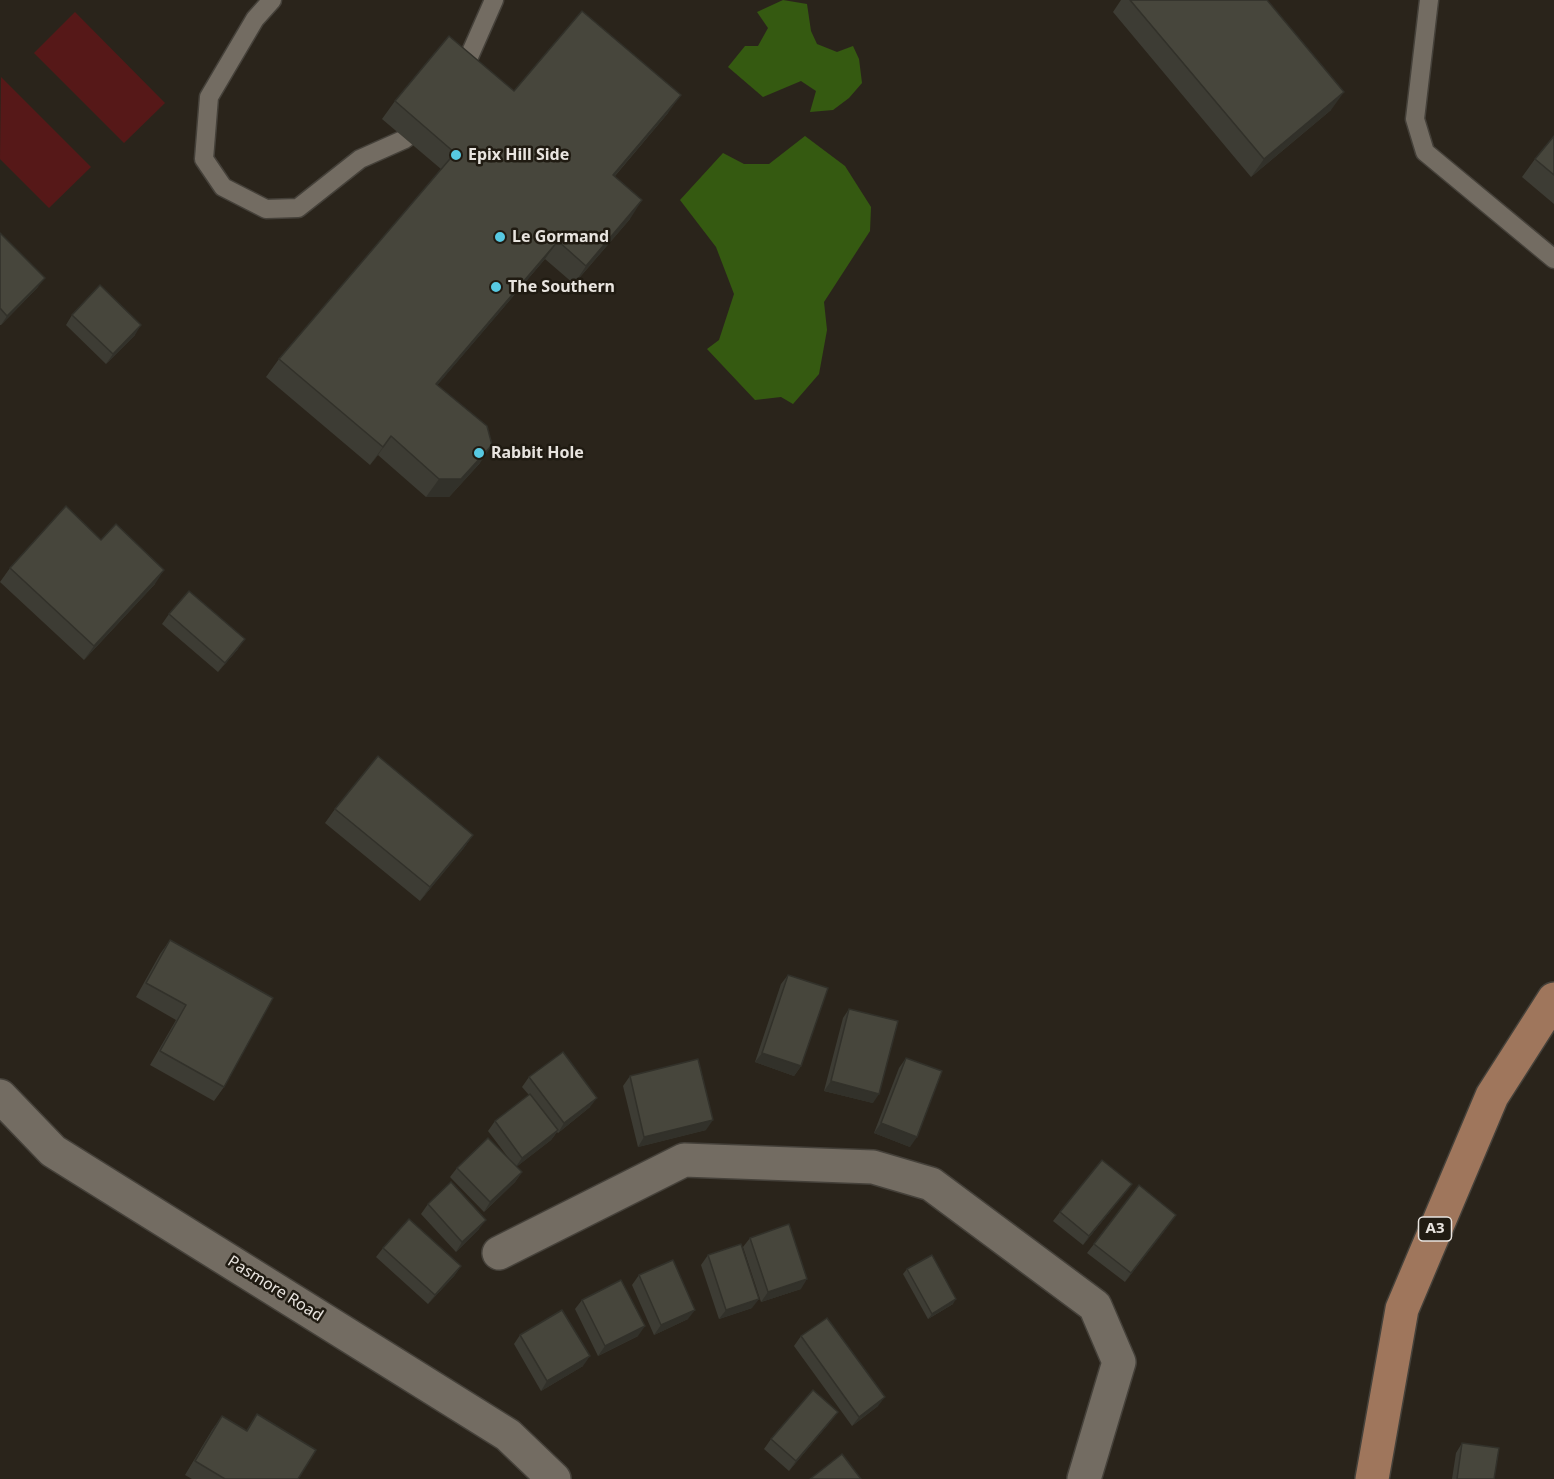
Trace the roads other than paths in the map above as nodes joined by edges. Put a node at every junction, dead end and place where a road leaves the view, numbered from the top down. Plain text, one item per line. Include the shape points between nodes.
1 (272, 0) edge
2 (494, 0) edge
3 (1429, 0) edge
4 (461, 76) edge
5 (405, 139) edge
6 (1554, 259) edge
7 (1554, 999) edge
8 (0, 1096) edge
9 (499, 1253) dead end
10 (554, 1479) edge
11 (1084, 1479) edge
12 (1372, 1479) edge

1 - 5 lane via 255,19 209,97 204,159 223,187 266,208 298,208 360,159
2 - 4 lane
3 - 6 lane via 1415,119 1425,152
7 - 12 main road, A3 via 1492,1096 1402,1309
8 - 10 street, Pasmore Road via 53,1151 508,1435
9 - 11 street via 684,1160 873,1167 931,1184 1095,1306 1119,1362

